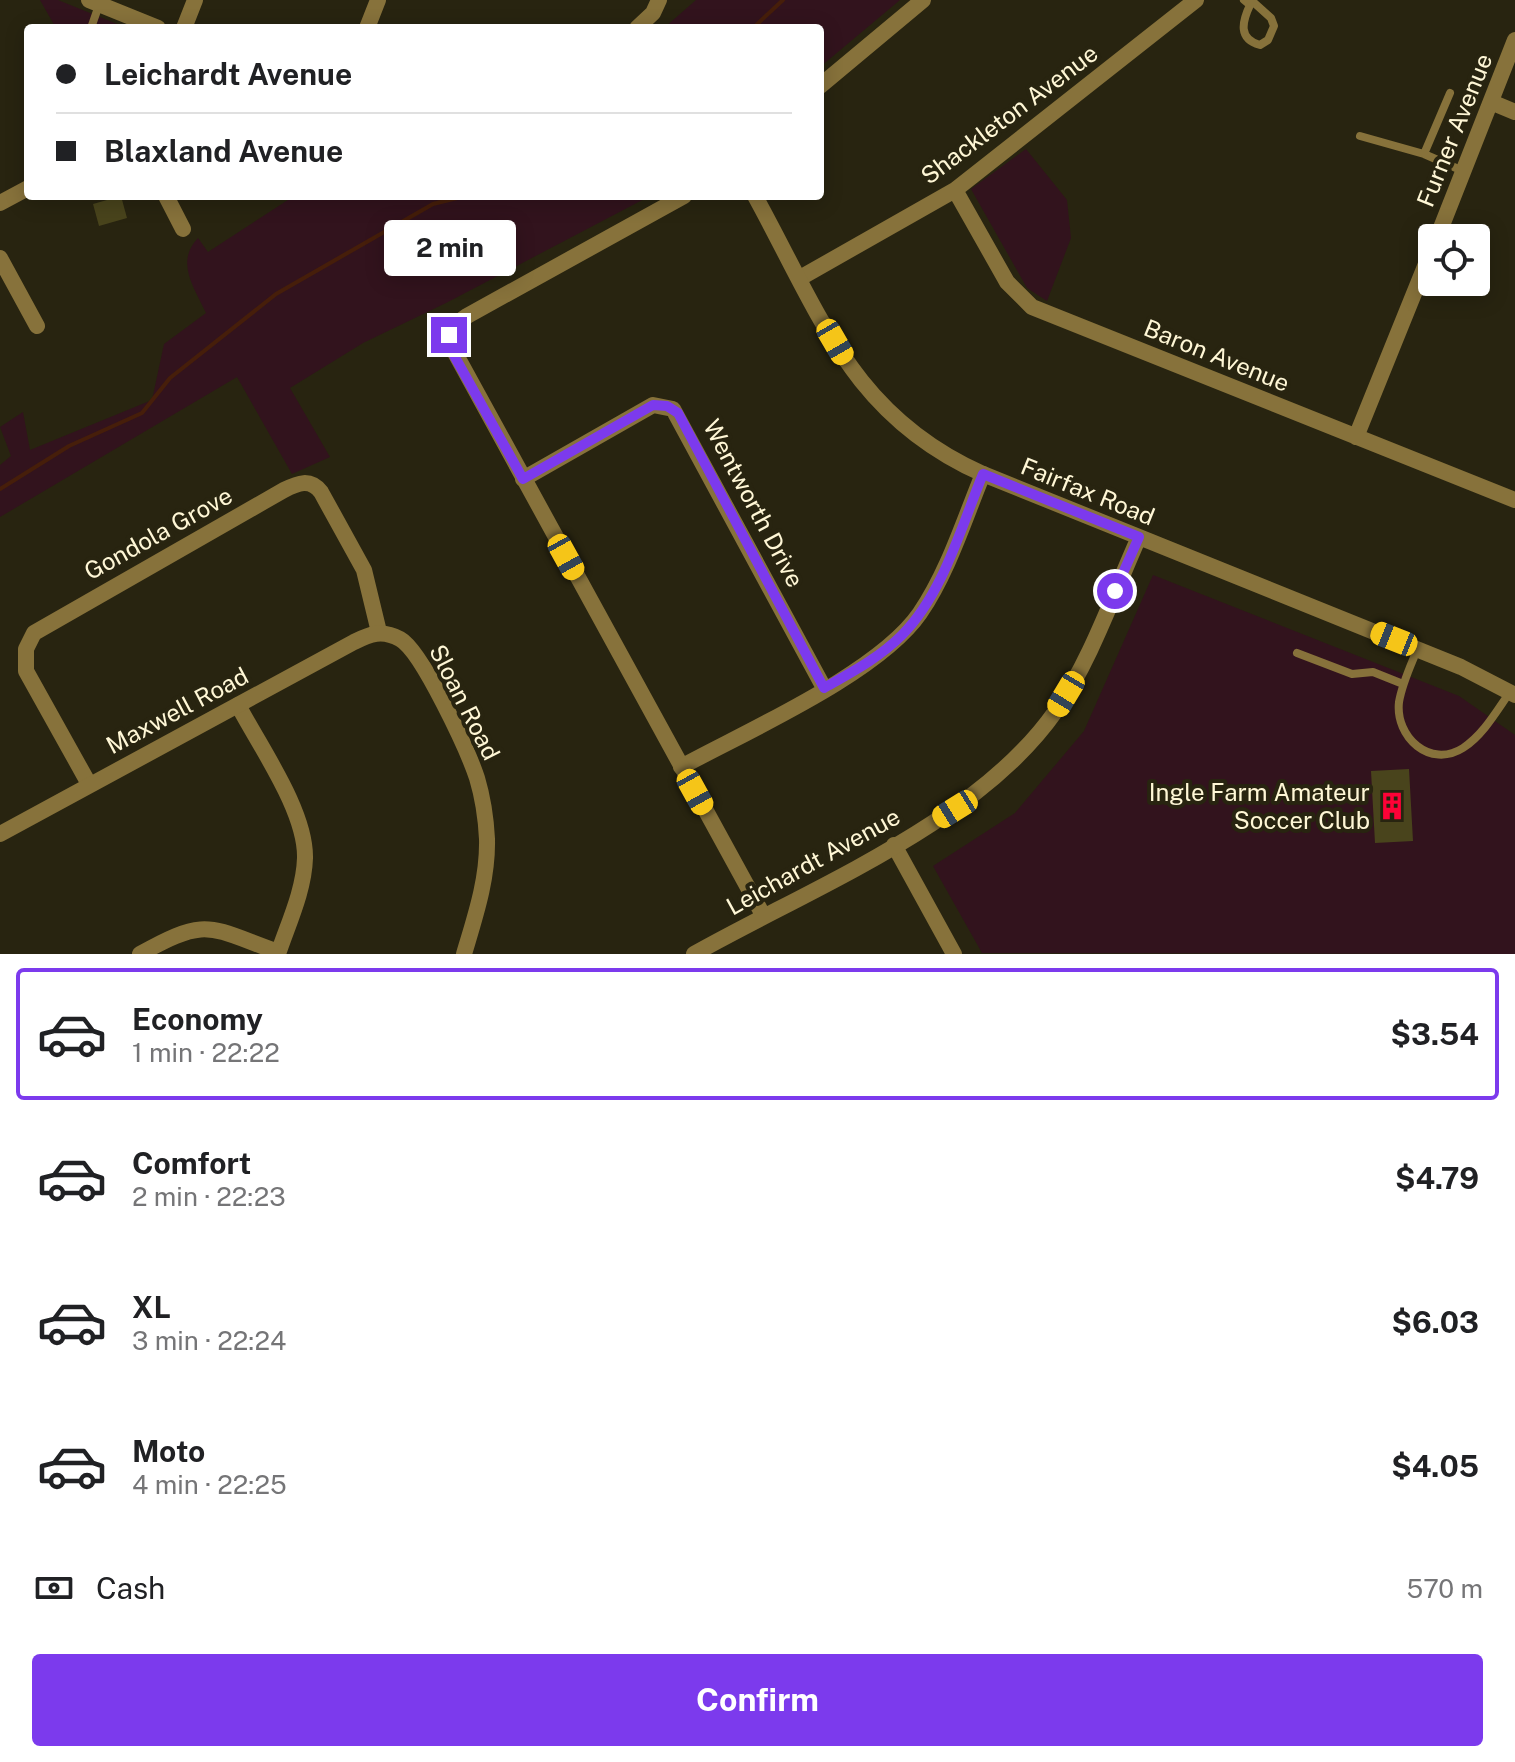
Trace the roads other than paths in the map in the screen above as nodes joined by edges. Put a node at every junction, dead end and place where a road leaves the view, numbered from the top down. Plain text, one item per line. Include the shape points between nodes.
1 (195, 0) edge
2 (378, 0) edge
3 (659, 0) edge
4 (923, 0) edge
5 (1196, 0) edge
6 (1244, 0) edge
7 (1251, 0) edge
8 (94, 2) edge
9 (91, 24) edge
10 (148, 24) edge
11 (186, 24) edge
12 (369, 24) edge
13 (641, 24) edge
14 (1515, 40) edge
15 (824, 83) edge
16 (1450, 93) dead end
17 (1491, 102) junction
18 (1515, 112) edge
19 (1360, 136) dead end
20 (1424, 154) junction
21 (1463, 172) junction
22 (24, 190) edge
23 (955, 190) junction
24 (168, 200) edge
25 (677, 200) edge
26 (757, 200) edge
27 (0, 203) edge
28 (1443, 224) edge
29 (183, 229) dead end
30 (0, 258) edge
31 (800, 278) junction
32 (1418, 284) edge
33 (37, 326) dead end
34 (1356, 437) junction
35 (983, 474) junction
36 (523, 479) junction
37 (1515, 500) edge
38 (1139, 537) junction
39 (379, 632) junction
40 (1418, 649) junction
41 (1297, 653) dead end
42 (1403, 684) junction
43 (824, 688) junction
44 (1513, 694) edge
45 (238, 705) junction
46 (681, 767) junction
47 (89, 784) junction
48 (0, 834) edge
49 (894, 845) junction
50 (763, 915) junction
51 (278, 953) edge
52 (140, 954) edge
53 (464, 954) edge
54 (694, 954) edge
55 (954, 954) edge

1 - 11 street
2 - 12 street
3 - 13 street
4 - 15 street
5 - 23 street, Shackleton Avenue
6 - 7 lane via 1250,5 1244,32 1260,45 1274,26
8 - 9 lane
8 - 10 street
14 - 17 street, Furner Avenue
16 - 20 lane
17 - 18 street
17 - 21 street, Furner Avenue
19 - 20 lane
20 - 21 lane
21 - 28 street, Furner Avenue
22 - 27 street
23 - 31 street, Shackleton Avenue
23 - 34 street, Baron Avenue via 1007,282 1032,307
24 - 29 street
25 - 36 street via 467,316 449,335 451,350
26 - 31 street, Fairfax Road
30 - 33 street
31 - 35 street, Fairfax Road via 845,359 880,406 929,446
32 - 34 street
34 - 37 street, Baron Avenue
35 - 38 street, Fairfax Road
35 - 43 street via 937,583 913,622 876,657
36 - 43 street, Wentworth Drive via 653,405 673,409
36 - 46 street
38 - 40 street, Fairfax Road
38 - 49 street, Leichardt Avenue via 1080,668 1040,732 971,798
39 - 45 street, Maxwell Road
39 - 47 street, Gondola Grove via 364,570 321,492 304,482 284,490 34,633 26,649 26,671
39 - 53 street, Sloan Road via 404,641 415,654 477,780 487,853
40 - 42 lane
40 - 44 street, Fairfax Road
41 - 42 lane via 1352,674 1373,672
42 - 44 lane via 1403,727 1416,746 1434,755 1465,747
43 - 46 street
45 - 47 street, Maxwell Road
45 - 51 street via 287,798 303,841 301,883
46 - 50 street
47 - 48 street, Maxwell Road
49 - 50 street, Leichardt Avenue
49 - 55 street
50 - 54 street, Leichardt Avenue
51 - 52 street via 203,927 183,931

